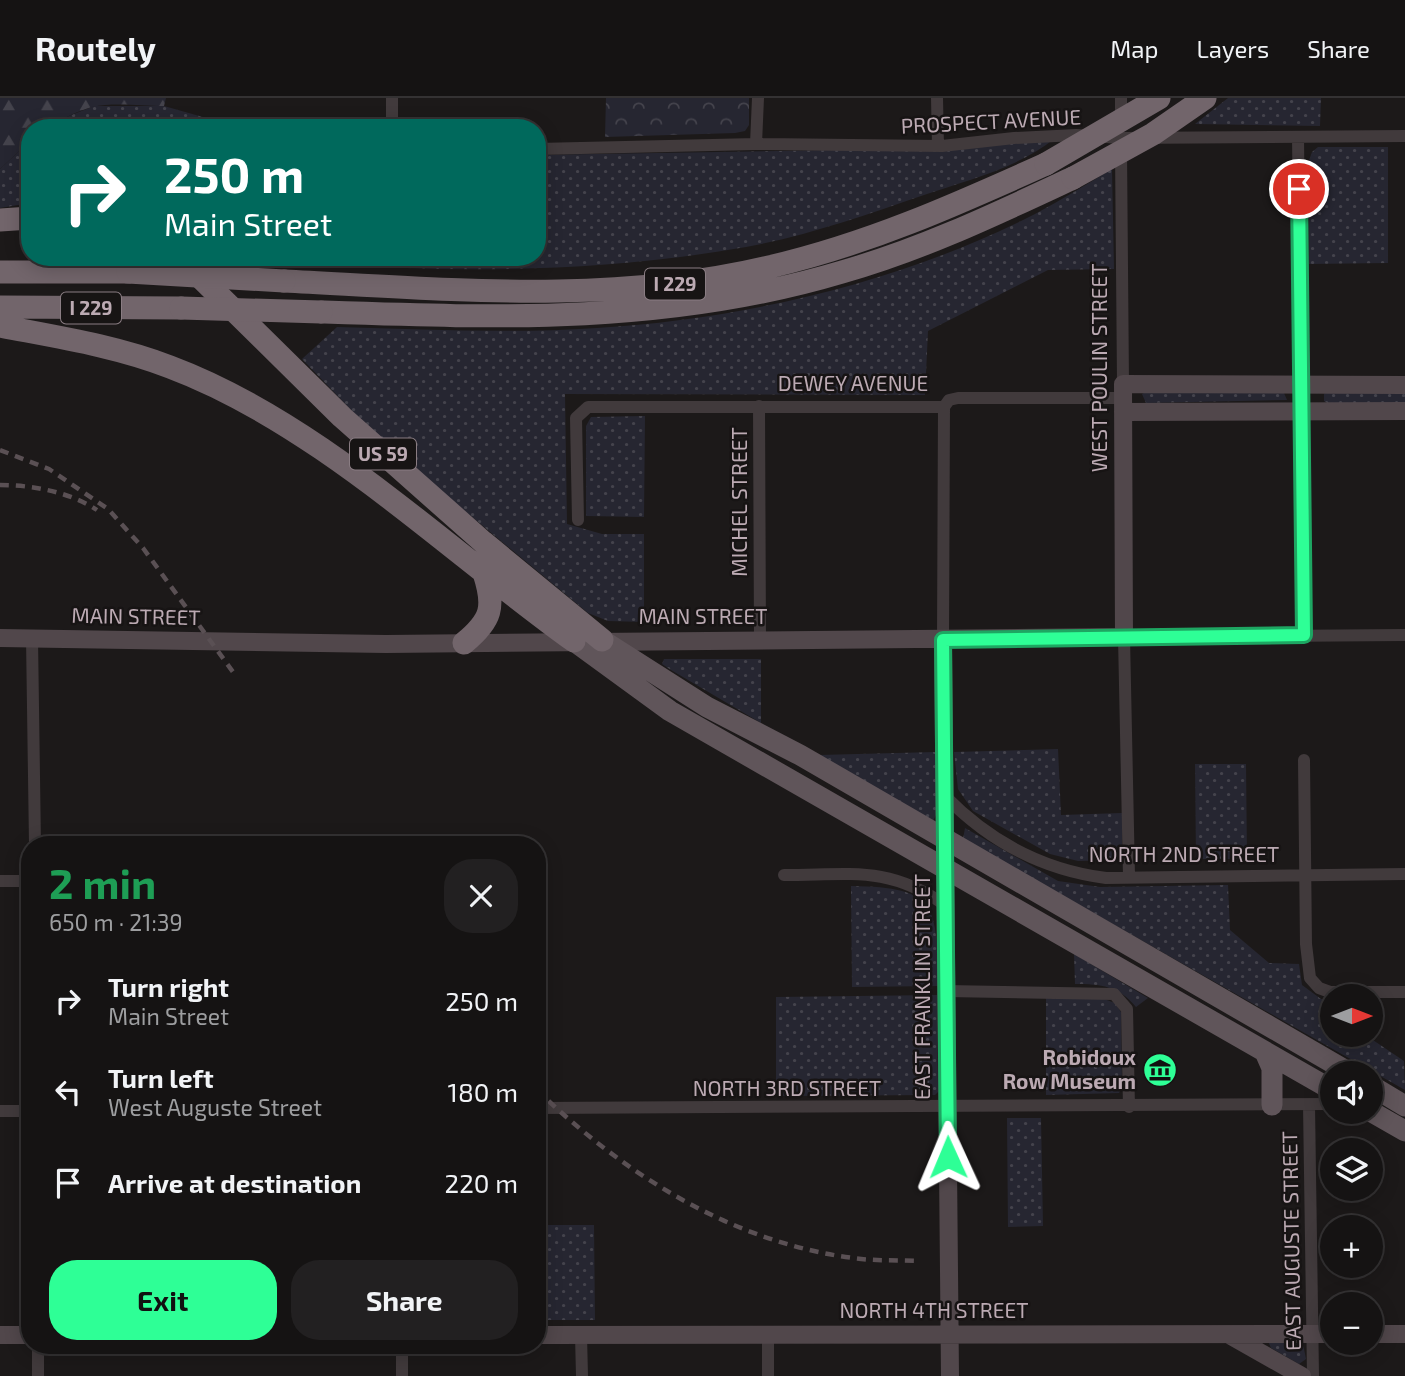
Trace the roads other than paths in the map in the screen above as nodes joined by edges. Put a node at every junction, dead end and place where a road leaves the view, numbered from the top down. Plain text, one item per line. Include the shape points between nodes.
1 (391, 98) edge
2 (758, 98) edge
3 (937, 98) edge
4 (1121, 98) edge
5 (1159, 98) edge
6 (1205, 98) edge
7 (392, 119) edge
8 (1298, 136) junction
9 (1405, 136) edge
10 (1121, 138) junction
11 (756, 144) junction
12 (938, 146) junction
13 (546, 149) edge
14 (21, 219) edge
15 (0, 220) edge
16 (187, 266) edge
17 (0, 272) edge
18 (0, 307) edge
19 (0, 326) edge
20 (1405, 385) edge
21 (1301, 386) junction
22 (1123, 398) junction
23 (759, 406) junction
24 (944, 407) junction
25 (1301, 411) junction
26 (1405, 411) edge
27 (578, 520) dead end
28 (484, 573) junction
29 (1304, 635) junction
30 (1405, 635) edge
31 (1124, 637) junction
32 (0, 638) edge
33 (32, 638) junction
34 (602, 640) junction
35 (760, 640) junction
36 (943, 640) junction
37 (574, 641) junction
38 (464, 643) junction
39 (1304, 760) dead end
40 (945, 796) junction
41 (35, 836) edge
42 (946, 840) junction
43 (945, 869) junction
44 (1305, 874) junction
45 (1405, 874) edge
46 (784, 875) dead end
47 (1129, 876) junction
48 (0, 881) edge
49 (21, 881) edge
50 (945, 905) junction
51 (946, 991) junction
52 (1405, 992) edge
53 (1265, 1052) junction
54 (1329, 1061) edge
55 (1320, 1083) edge
56 (1383, 1093) edge
57 (1383, 1104) edge
58 (1272, 1105) junction
59 (1309, 1105) junction
60 (1320, 1105) edge
61 (1404, 1105) edge
62 (947, 1107) junction
63 (1129, 1107) junction
64 (546, 1108) edge
65 (0, 1111) edge
66 (21, 1111) edge
67 (1383, 1118) edge
68 (1405, 1131) edge
69 (768, 1334) junction
70 (949, 1334) junction
71 (1228, 1334) junction
72 (1312, 1334) junction
73 (1320, 1334) edge
74 (1383, 1334) edge
75 (1405, 1334) edge
76 (0, 1335) edge
77 (21, 1335) edge
78 (546, 1335) edge
79 (581, 1335) junction
80 (38, 1354) edge
81 (402, 1354) edge
82 (38, 1376) edge
83 (402, 1376) edge
84 (582, 1376) edge
85 (768, 1376) edge
86 (950, 1376) edge
87 (1302, 1376) edge
88 (1313, 1376) edge

1 - 7 street
2 - 11 street
3 - 12 street
4 - 10 street, WEST POULIN STREET
5 - 17 highway, I 229, bridge via 1046,164 899,229 767,268 674,284 484,291 128,272
6 - 18 highway, I 229, bridge via 1153,134 1073,178 912,249 774,289 678,306 588,316 488,317
8 - 9 street, PROSPECT AVENUE
8 - 10 street, PROSPECT AVENUE
8 - 21 street
10 - 12 street, PROSPECT AVENUE via 1076,135
10 - 22 street, WEST POULIN STREET
11 - 12 street, PROSPECT AVENUE
11 - 13 street, PROSPECT AVENUE
14 - 15 highway
16 - 34 highway, US 59 via 352,426
19 - 28 highway, US 59 via 104,347 204,381 318,448
20 - 21 street, DEWEY AVENUE
21 - 22 street, DEWEY AVENUE
21 - 25 street
22 - 24 street, DEWEY AVENUE via 958,398 948,400
22 - 25 street, DEWEY AVENUE
22 - 31 street, WEST POULIN STREET
23 - 24 street, DEWEY AVENUE
23 - 27 street, DEWEY AVENUE via 588,407 580,412 576,418
23 - 35 street, MICHEL STREET
24 - 36 street
25 - 26 street, DEWEY AVENUE
25 - 29 street
28 - 37 highway, US 59
28 - 38 highway via 489,613 484,627
29 - 30 street, MAIN STREET
29 - 31 street, MAIN STREET
31 - 36 street, MAIN STREET
31 - 47 street
32 - 33 street, MAIN STREET
33 - 38 street, MAIN STREET
33 - 41 street
34 - 35 street, MAIN STREET
34 - 37 street, MAIN STREET
34 - 42 main road, US 59 via 707,707
35 - 36 street, MAIN STREET
36 - 40 street, EAST FRANKLIN STREET
37 - 38 street, MAIN STREET
37 - 43 main road, US 59 via 670,711
39 - 44 street
40 - 42 street, EAST FRANKLIN STREET
40 - 47 street, NORTH 2ND STREET via 992,836 1051,867 1105,878
42 - 43 street, EAST FRANKLIN STREET
42 - 54 main road, US 59
43 - 50 street, EAST FRANKLIN STREET
43 - 53 main road, US 59
44 - 45 street, NORTH 2ND STREET
44 - 47 street, NORTH 2ND STREET
44 - 52 street via 1310,978 1330,992
46 - 50 street via 885,875
48 - 49 street
50 - 51 street, EAST FRANKLIN STREET
51 - 62 street, EAST FRANKLIN STREET
51 - 63 street via 1114,994 1127,1009
53 - 55 main road, US 59
53 - 58 main road via 1272,1068
56 - 61 main road
57 - 61 street
58 - 59 street, NORTH 3RD STREET
58 - 63 street, NORTH 3RD STREET
59 - 60 street, NORTH 3RD STREET
59 - 72 street, EAST AUGUSTE STREET
62 - 63 street, NORTH 3RD STREET
62 - 64 street, NORTH 3RD STREET
62 - 70 street, EAST FRANKLIN STREET
65 - 66 street
67 - 68 main road
69 - 70 street, NORTH 4TH STREET
69 - 79 street, NORTH 4TH STREET
69 - 85 street
70 - 71 street, NORTH 4TH STREET
70 - 86 street, EAST FRANKLIN STREET
71 - 72 street, NORTH 4TH STREET
71 - 87 street
72 - 73 street, NORTH 4TH STREET
72 - 88 street, EAST AUGUSTE STREET
74 - 75 street
76 - 77 street
78 - 79 street, NORTH 4TH STREET
79 - 84 street
80 - 82 street
81 - 83 street

